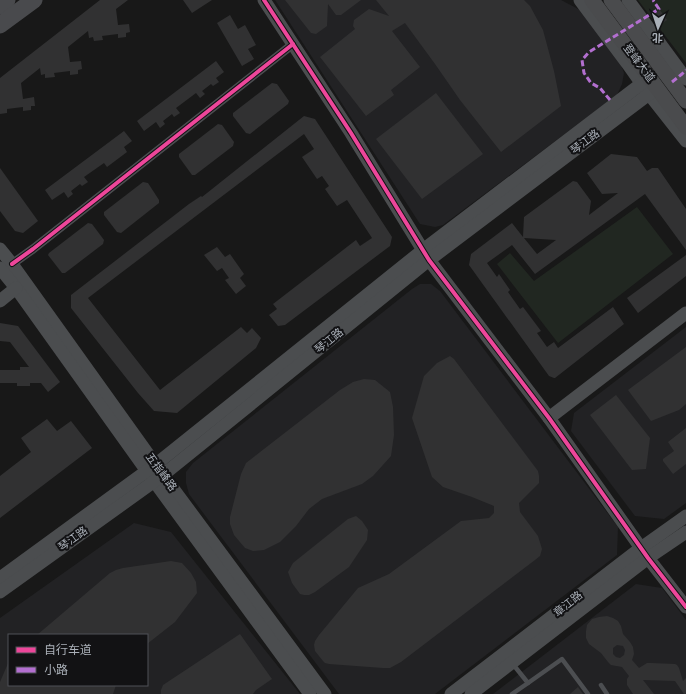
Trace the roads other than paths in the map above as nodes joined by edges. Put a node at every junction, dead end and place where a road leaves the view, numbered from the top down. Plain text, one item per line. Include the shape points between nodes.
1 (7, 0) edge
2 (33, 0) edge
3 (43, 0) edge
4 (264, 0) edge
5 (580, 0) edge
6 (592, 0) edge
7 (611, 0) edge
8 (628, 0) edge
9 (0, 6) edge
10 (0, 24) edge
11 (0, 33) edge
12 (293, 44) junction
13 (686, 79) edge
14 (649, 86) junction
15 (686, 101) edge
16 (686, 127) edge
17 (686, 141) edge
18 (0, 249) edge
19 (426, 255) junction
20 (6, 266) edge
21 (16, 288) junction
22 (0, 301) edge
23 (686, 313) edge
24 (550, 418) junction
25 (155, 473) junction
26 (686, 516) edge
27 (686, 532) edge
28 (644, 553) junction
29 (0, 578) edge
30 (0, 592) edge
31 (686, 607) edge
32 (512, 663) junction
33 (528, 683) junction
34 (601, 685) dead end
35 (310, 694) edge
36 (325, 694) edge
37 (451, 694) edge
38 (471, 694) edge
39 (512, 694) edge
40 (588, 694) edge
41 (607, 694) edge

1 - 9 highway
2 - 10 highway
3 - 11 main road
4 - 12 main road
5 - 14 main road via 627,63
6 - 14 main road, 登峰大道
7 - 15 main road, 登峰大道
8 - 13 main road
12 - 19 main road
12 - 20 street via 33,249
14 - 16 main road, 登峰大道
14 - 17 main road
14 - 19 main road, 琴江路
18 - 20 main road, 五指峰路
19 - 24 main road
19 - 25 main road, 琴江路
20 - 21 main road, 五指峰路
20 - 25 main road, 五指峰路
21 - 22 main road
21 - 25 main road, 五指峰路
23 - 24 main road
24 - 28 main road
25 - 29 main road, 琴江路
25 - 30 main road, 琴江路
25 - 35 main road, 五指峰路
25 - 36 main road, 五指峰路
26 - 28 main road, 章江路
27 - 28 main road, 章江路
28 - 31 main road
28 - 32 main road, 章江路
28 - 37 main road, 章江路
32 - 33 lane
32 - 38 main road, 章江路
33 - 39 lane
33 - 40 lane via 562,660
34 - 41 lane

